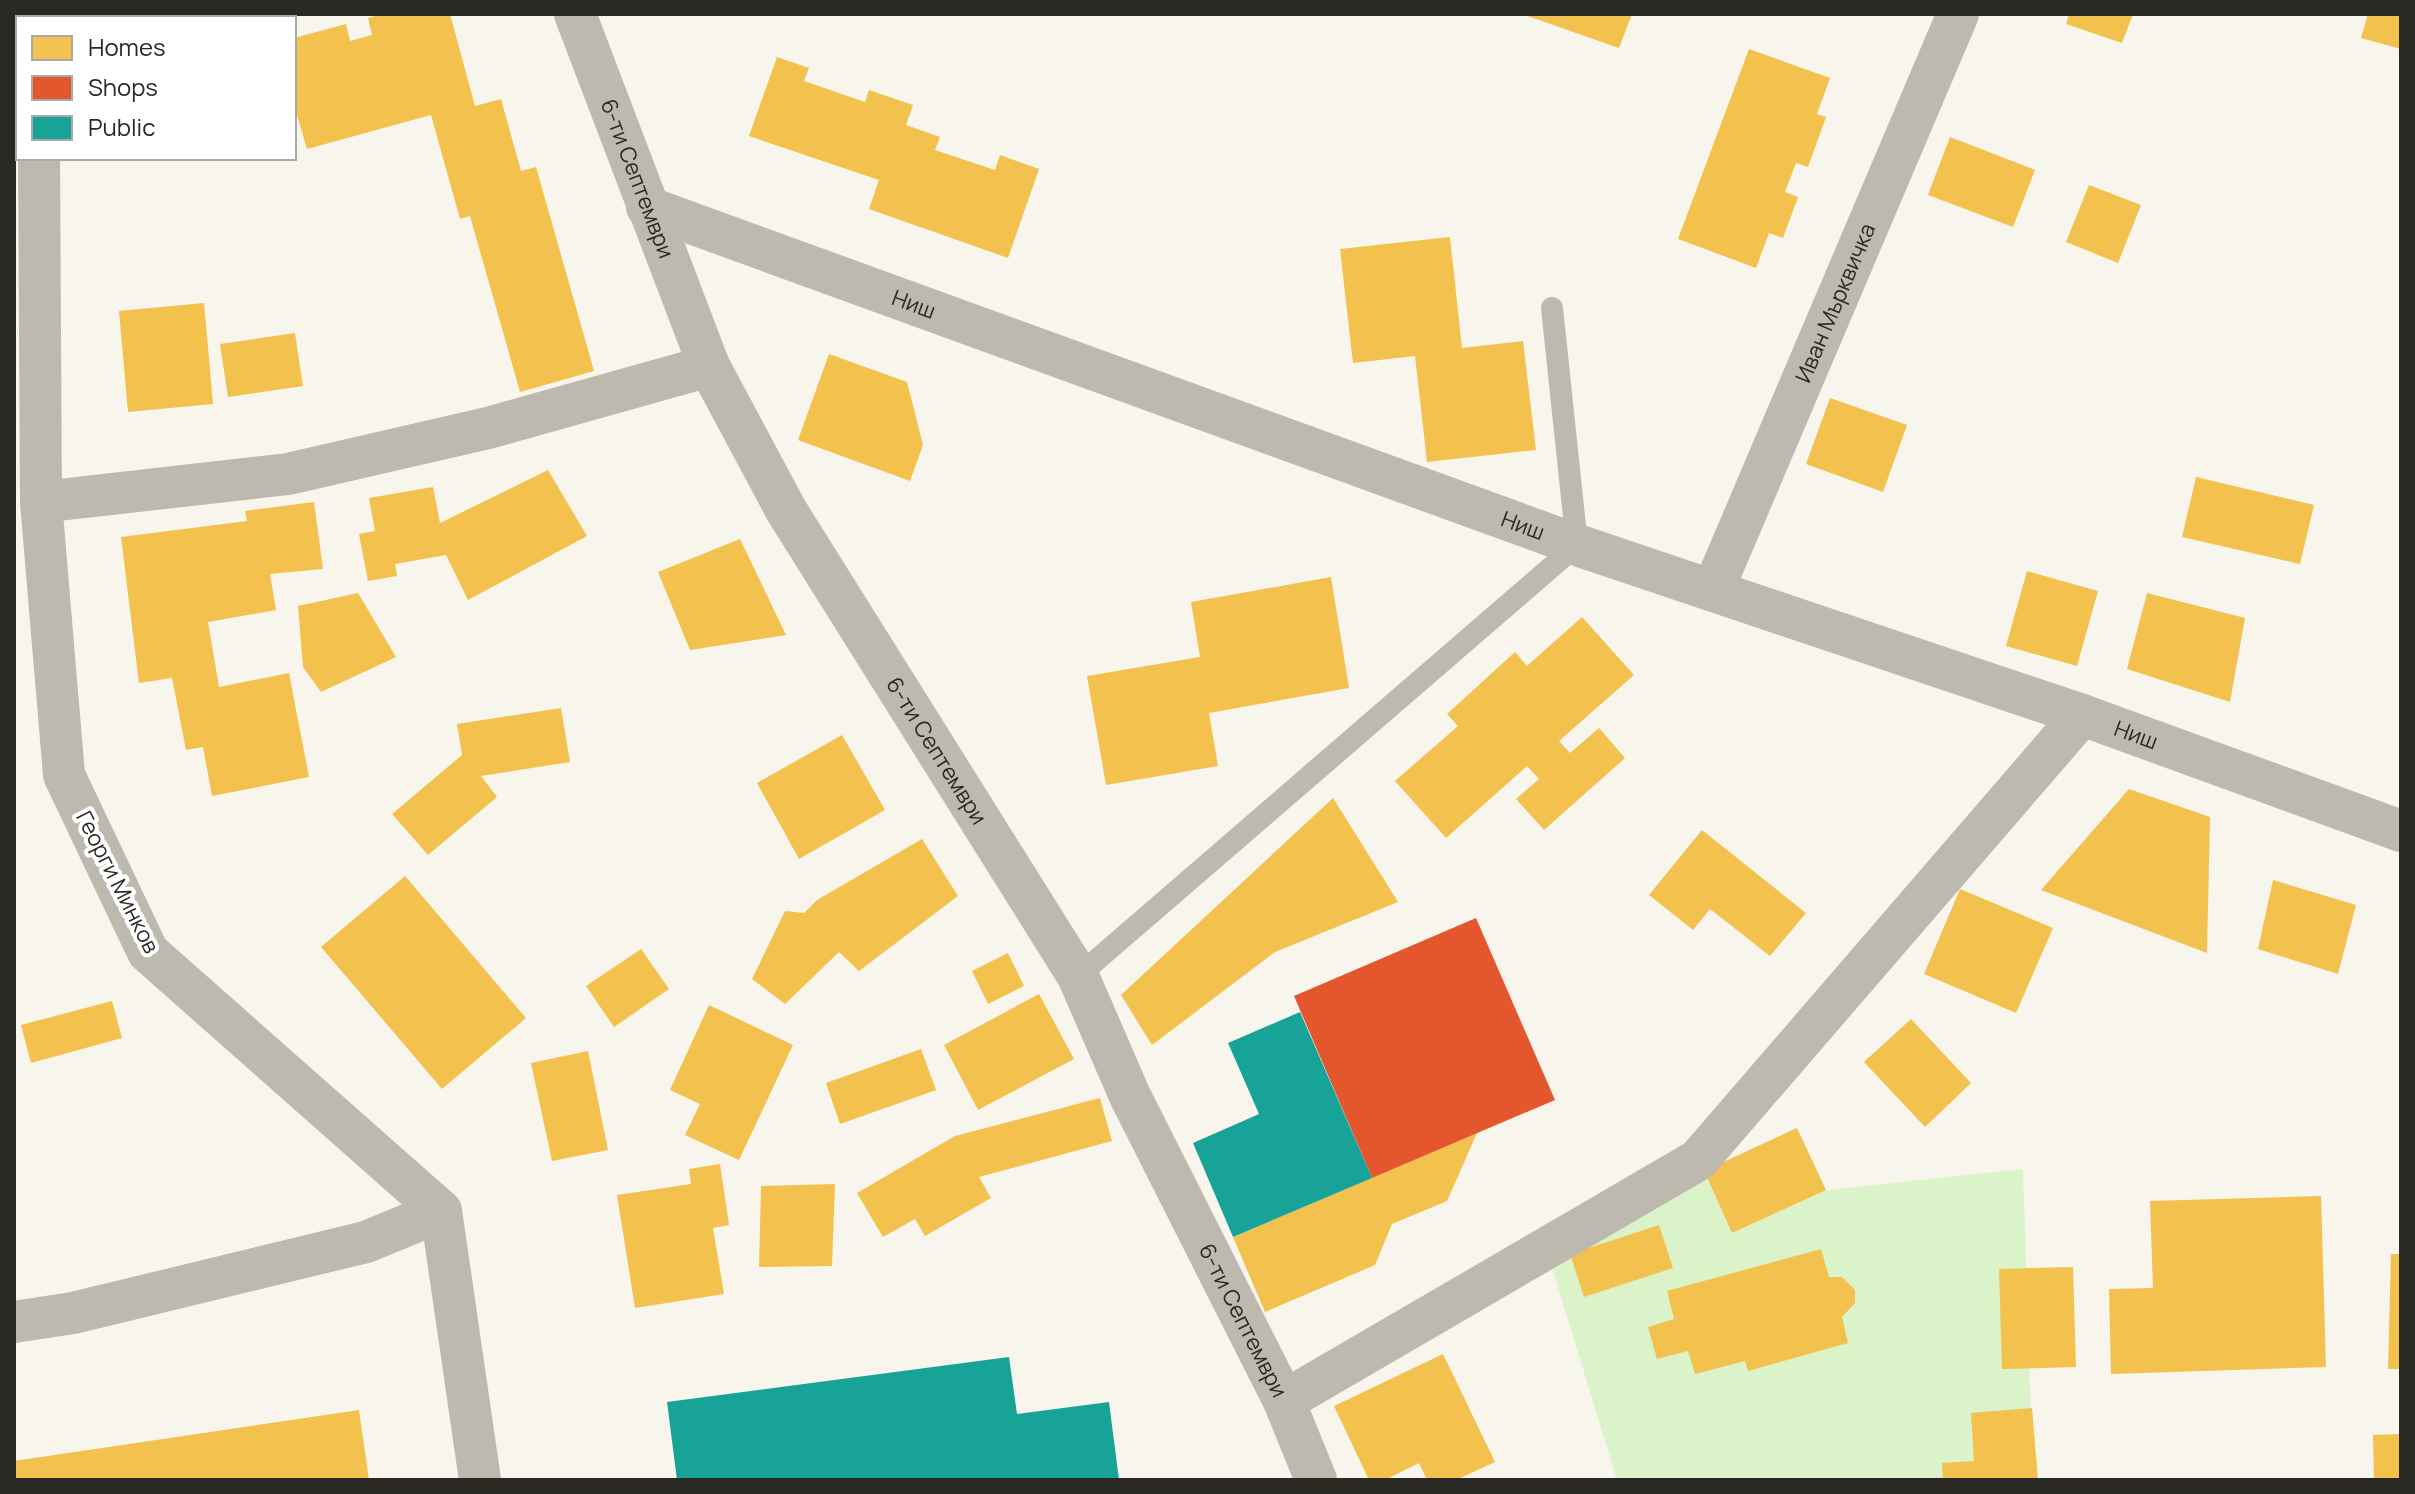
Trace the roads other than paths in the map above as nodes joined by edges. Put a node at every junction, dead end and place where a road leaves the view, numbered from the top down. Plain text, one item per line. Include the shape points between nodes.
1 (575, 14) edge
2 (1958, 14) edge
3 (39, 160) edge
4 (647, 207) junction
5 (1552, 308) dead end
6 (709, 366) junction
7 (41, 502) junction
8 (1577, 545) junction
9 (1713, 590) junction
10 (2082, 715) junction
11 (2401, 831) edge
12 (1078, 976) junction
13 (441, 1211) junction
14 (14, 1322) edge
15 (1284, 1401) junction
16 (480, 1480) edge
17 (1316, 1480) edge

1 - 4 street, 6-ти Септември
2 - 9 street, Иван Мърквичка
3 - 7 street, Георги Минков
4 - 6 street, 6-ти Септември
4 - 8 street, Ниш
5 - 8 lane
6 - 7 street via 488,428 288,474
6 - 12 street, 6-ти Септември via 786,510
7 - 13 street, Георги Минков via 64,775 148,952
8 - 9 street, Ниш
8 - 12 lane
9 - 10 street, Ниш
10 - 11 street, Ниш
10 - 15 street via 1698,1160
12 - 15 street, 6-ти Септември via 1130,1096
13 - 14 street via 366,1242 73,1313
13 - 16 street
15 - 17 street, 6-ти Септември

